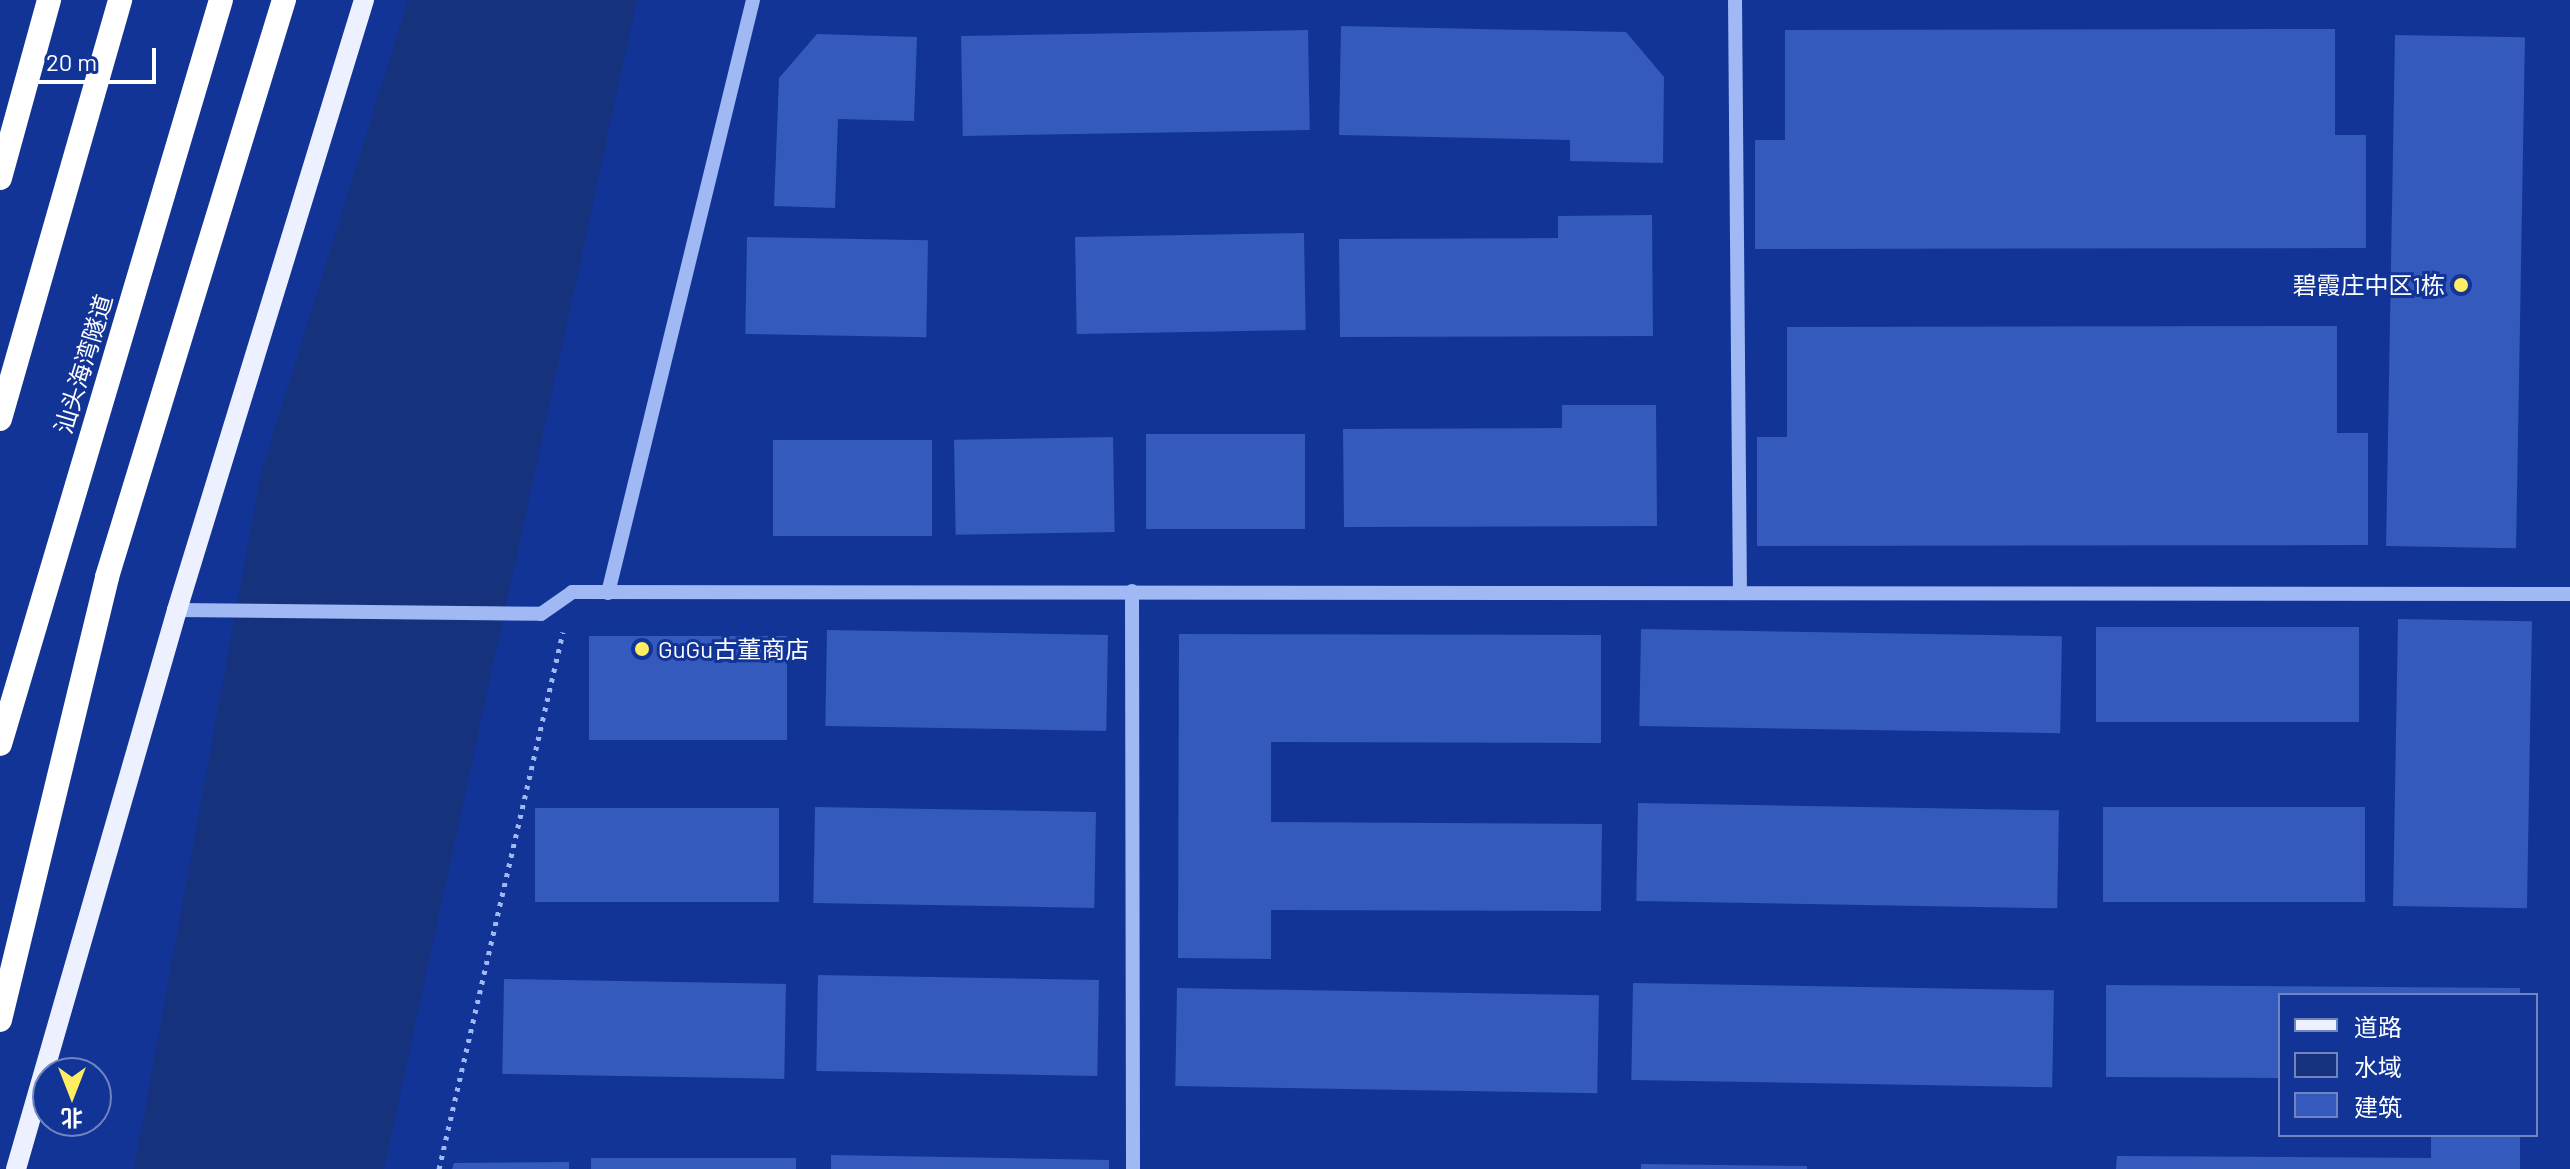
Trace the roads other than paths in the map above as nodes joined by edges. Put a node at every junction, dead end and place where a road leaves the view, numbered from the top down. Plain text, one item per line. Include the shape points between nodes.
1 (49, 0) edge
2 (120, 0) edge
3 (221, 0) edge
4 (284, 0) edge
5 (364, 0) edge
6 (753, 0) edge
7 (1735, 0) edge
8 (0, 178) edge
9 (0, 419) edge
10 (1132, 591) junction
11 (608, 593) junction
12 (1740, 593) junction
13 (2570, 594) edge
14 (177, 610) junction
15 (0, 744) edge
16 (0, 1020) edge
17 (16, 1169) edge
18 (1133, 1169) edge

1 - 8 highway
2 - 9 highway
3 - 15 highway, 汕头海湾隧道
4 - 16 highway via 107,577
5 - 14 main road
6 - 11 street
7 - 12 street
10 - 11 street
10 - 12 street
10 - 18 street
11 - 14 street via 572,592 541,614
12 - 13 street
14 - 17 main road

